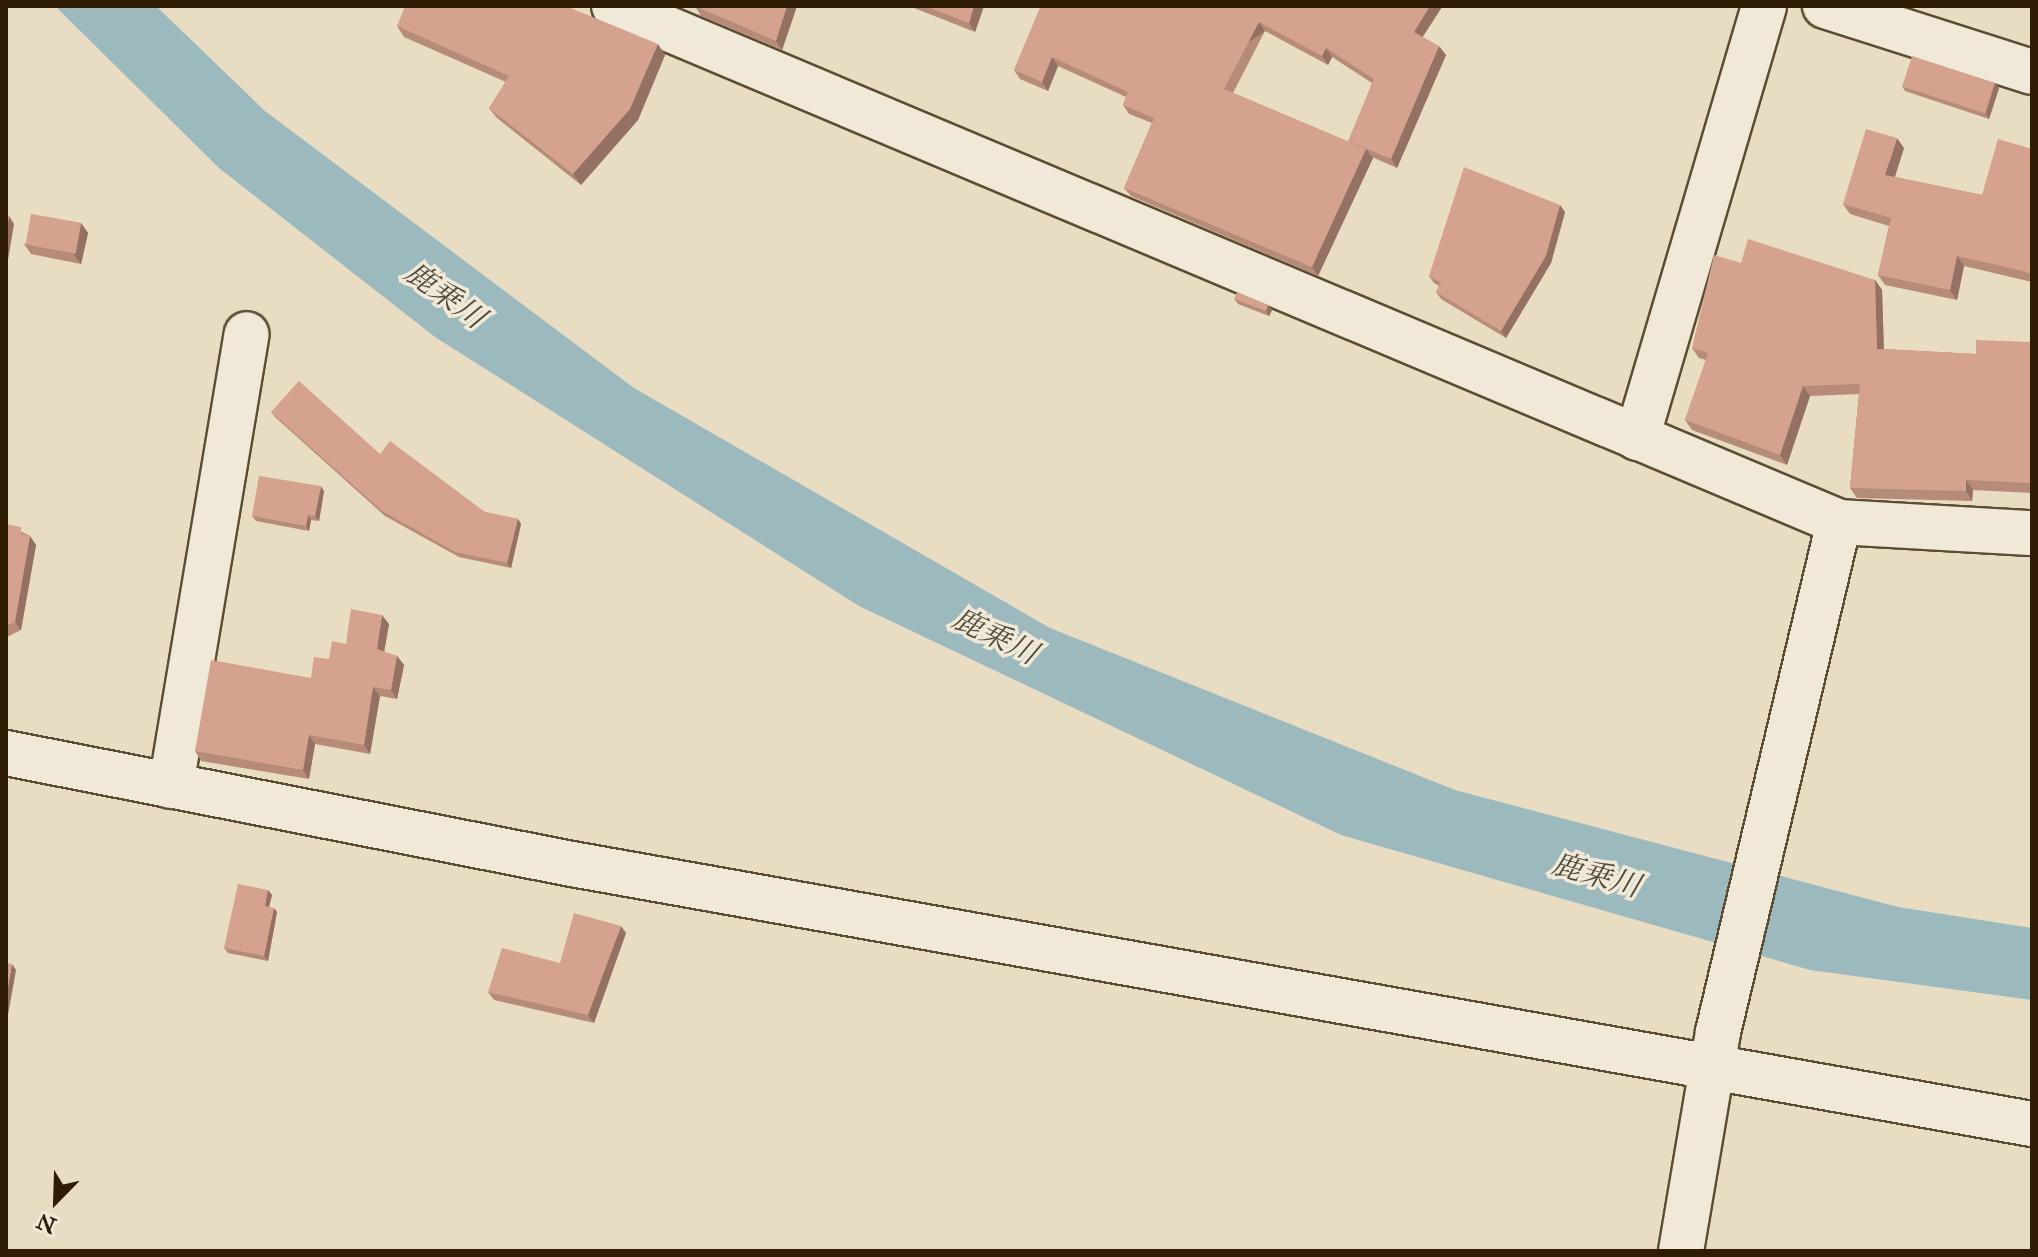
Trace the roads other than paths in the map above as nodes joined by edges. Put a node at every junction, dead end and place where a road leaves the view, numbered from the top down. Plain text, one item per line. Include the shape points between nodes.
1 (614, 6) edge
2 (1764, 6) edge
3 (1825, 6) edge
4 (2032, 72) edge
5 (247, 334) dead end
6 (1637, 438) junction
7 (1839, 522) junction
8 (2032, 533) edge
9 (6, 753) edge
10 (171, 786) junction
11 (1715, 1051) junction
12 (2032, 1124) edge
13 (1681, 1251) edge

1 - 6 street
2 - 6 street
3 - 4 street
5 - 10 street
6 - 7 street
7 - 8 street
7 - 11 street
9 - 10 street
10 - 11 street
11 - 12 street
11 - 13 street

